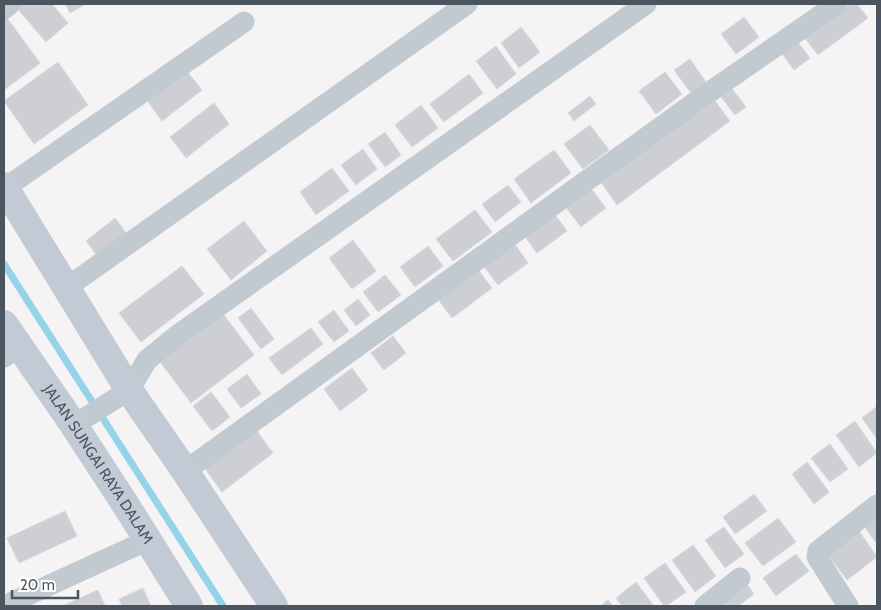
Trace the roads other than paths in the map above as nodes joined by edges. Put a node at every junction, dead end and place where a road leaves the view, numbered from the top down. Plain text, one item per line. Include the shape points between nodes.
1 (10, 4) edge
2 (467, 4) edge
3 (646, 4) edge
4 (837, 4) edge
5 (4, 9) edge
6 (244, 22) dead end
7 (5, 187) edge
8 (66, 288) junction
9 (4, 324) edge
10 (12, 352) edge
11 (124, 394) junction
12 (79, 421) junction
13 (185, 471) junction
14 (877, 505) edge
15 (148, 540) junction
16 (740, 578) dead end
17 (4, 606) edge
18 (189, 606) edge
19 (274, 606) edge
20 (705, 606) edge
21 (848, 606) edge

1 - 5 street
2 - 8 street
3 - 11 street via 179,334 147,360
4 - 13 street via 693,104
6 - 7 street
7 - 8 street
8 - 11 street
9 - 10 street, JALAN SUNGAI RAYA DALAM
10 - 12 street, JALAN SUNGAI RAYA DALAM
11 - 12 street
11 - 13 street
12 - 15 street, JALAN SUNGAI RAYA DALAM
13 - 19 street
14 - 21 street via 818,551 817,558
15 - 17 street
15 - 18 street, JALAN SUNGAI RAYA DALAM
16 - 20 street

